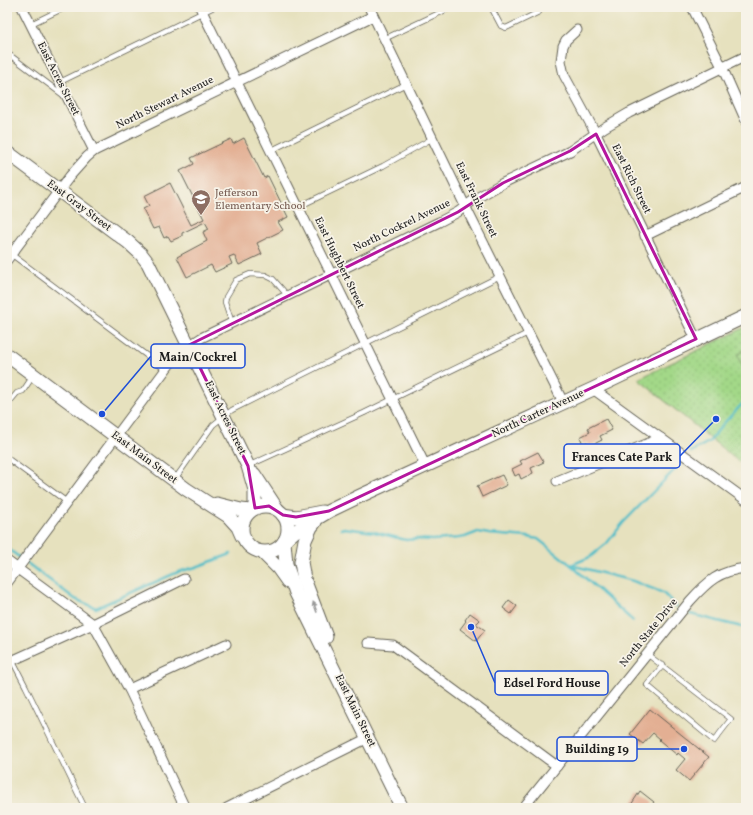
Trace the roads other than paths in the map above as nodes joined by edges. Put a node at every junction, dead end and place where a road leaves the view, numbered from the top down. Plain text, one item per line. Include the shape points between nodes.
1 (22, 7) edge
2 (66, 7) edge
3 (214, 7) edge
4 (369, 7) edge
5 (452, 7) edge
6 (491, 7) edge
7 (692, 7) edge
8 (201, 10) edge
9 (539, 12) dead end
10 (373, 16) junction
11 (31, 24) junction
12 (576, 30) dead end
13 (384, 39) junction
14 (7, 53) edge
15 (746, 56) edge
16 (722, 67) junction
17 (236, 81) junction
18 (60, 82) junction
19 (406, 84) junction
20 (68, 98) junction
21 (746, 121) edge
22 (596, 134) junction
23 (432, 138) junction
24 (94, 151) junction
25 (270, 151) junction
26 (7, 152) edge
27 (746, 187) edge
28 (59, 190) junction
29 (298, 207) junction
30 (465, 207) junction
31 (644, 236) junction
32 (8, 255) edge
33 (148, 264) joint
34 (331, 274) junction
35 (500, 276) junction
36 (288, 296) junction
37 (746, 316) edge
38 (232, 323) junction
39 (528, 333) junction
40 (696, 339) junction
41 (364, 343) junction
42 (189, 345) junction
43 (7, 355) edge
44 (166, 370) junction
45 (34, 375) junction
46 (593, 389) junction
47 (392, 399) junction
48 (563, 402) junction
49 (7, 405) edge
50 (224, 416) junction
51 (116, 437) junction
52 (661, 438) junction
53 (7, 458) edge
54 (425, 465) junction
55 (248, 466) junction
56 (174, 481) junction
57 (557, 481) dead end
58 (746, 500) edge
59 (67, 502) junction
60 (206, 502) junction
61 (253, 509) junction
62 (329, 510) junction
63 (280, 512) junction
64 (318, 518) junction
65 (242, 536) junction
66 (285, 541) junction
67 (263, 553) junction
68 (7, 561) edge
69 (19, 566) junction
70 (746, 568) edge
71 (184, 579) dead end
72 (7, 583) edge
73 (296, 593) junction
74 (93, 624) junction
75 (368, 643) dead end
76 (226, 644) dead end
77 (647, 654) junction
78 (9, 660) edge
79 (663, 665) junction
80 (129, 690) junction
81 (348, 697) junction
82 (368, 738) junction
83 (558, 766) junction
84 (85, 808) edge
85 (185, 808) edge
86 (227, 808) edge
87 (402, 808) edge
88 (523, 808) edge

1 - 11 street, East Acres Street
2 - 11 lane
3 - 8 lane
4 - 10 street, East Frank Street
5 - 13 lane
6 - 9 lane via 500,26 506,28
7 - 16 street
8 - 17 street, East Hughbert Street
8 - 18 lane
10 - 13 street, East Frank Street
10 - 17 street, North Stewart Avenue
11 - 18 street, East Acres Street
12 - 22 street, East Rich Street via 563,46 562,69
13 - 19 street, East Frank Street
14 - 20 lane
15 - 16 street, North Cockrel Avenue
16 - 21 street
16 - 22 street, North Cockrel Avenue via 629,113
17 - 24 street, North Stewart Avenue
17 - 25 street, East Hughbert Street
18 - 20 street, East Acres Street
19 - 23 street, East Frank Street
19 - 25 lane
20 - 24 street, East Acres Street
22 - 30 street, North Cockrel Avenue via 570,151 503,183
22 - 31 street, East Rich Street
23 - 29 lane via 383,166
23 - 30 street, East Frank Street
24 - 28 street, North Stewart Avenue
25 - 29 street, East Hughbert Street
26 - 28 street, East Gray Street
27 - 31 street
28 - 32 street, North Stewart Avenue
28 - 33 street, East Gray Street via 128,242
29 - 34 street, East Hughbert Street
30 - 34 street, North Cockrel Avenue
30 - 35 street, East Frank Street
31 - 40 street, East Rich Street
32 - 44 lane
33 - 42 street, East Acres Street
34 - 36 street, North Cockrel Avenue
34 - 41 street, East Hughbert Street
35 - 39 street, East Frank Street
35 - 41 lane
36 - 38 street, North Cockrel Avenue
36 - 38 lane via 273,279 265,275 250,274 236,280 225,302
37 - 40 street, North Carter Avenue
38 - 42 street, North Cockrel Avenue
39 - 47 lane
39 - 48 street, East Frank Street
40 - 46 street, North Carter Avenue
41 - 47 street, East Hughbert Street
41 - 50 lane
42 - 44 street, North Cockrel Avenue via 178,353
42 - 50 street, East Acres Street
43 - 45 street, East Main Street
44 - 51 street, North Cockrel Avenue
45 - 49 lane via 23,391 17,393
45 - 51 street, East Main Street
46 - 48 street, North Carter Avenue
46 - 52 street
47 - 54 street, East Hughbert Street
47 - 55 lane
48 - 54 street, North Carter Avenue
50 - 55 street, East Acres Street
50 - 56 lane via 213,425
51 - 56 street, East Main Street
51 - 59 street, North Cockrel Avenue
52 - 57 street
52 - 58 street
53 - 59 lane
54 - 62 street, North Carter Avenue
55 - 61 street, East Acres Street via 254,490
55 - 63 street, East Acres Street
56 - 60 street, East Main Street
59 - 69 street, North Cockrel Avenue
60 - 61 street, East Main Street via 241,510
60 - 65 street, East Main Street via 228,516
61 - 63 street via 269,506
61 - 65 street via 244,518
62 - 63 street, North Carter Avenue via 296,517
62 - 64 street, North Carter Avenue
63 - 66 street via 287,522
64 - 66 street, North Carter Avenue via 294,532
81 -> 64 street via 302,571 305,540
65 - 67 street via 250,548
66 - 67 street via 278,549
66 - 73 street, East Main Street via 286,564
67 - 73 street, East Main Street via 278,568
68 - 69 street
69 - 72 street, North Cockrel Avenue
69 - 74 street
70 - 77 street, North State Drive via 725,572 706,584
71 - 74 street
73 - 81 street, East Main Street
74 - 78 street
74 - 80 street
75 - 83 street via 393,645
76 - 80 street
77 - 79 lane
77 - 83 street, North State Drive
78 - 84 lane via 47,729
79 - 79 lane via 731,719 714,740 647,685
80 - 85 street
81 - 82 street, East Main Street
82 - 86 street
82 - 87 street, East Main Street
83 - 88 street, North State Drive

